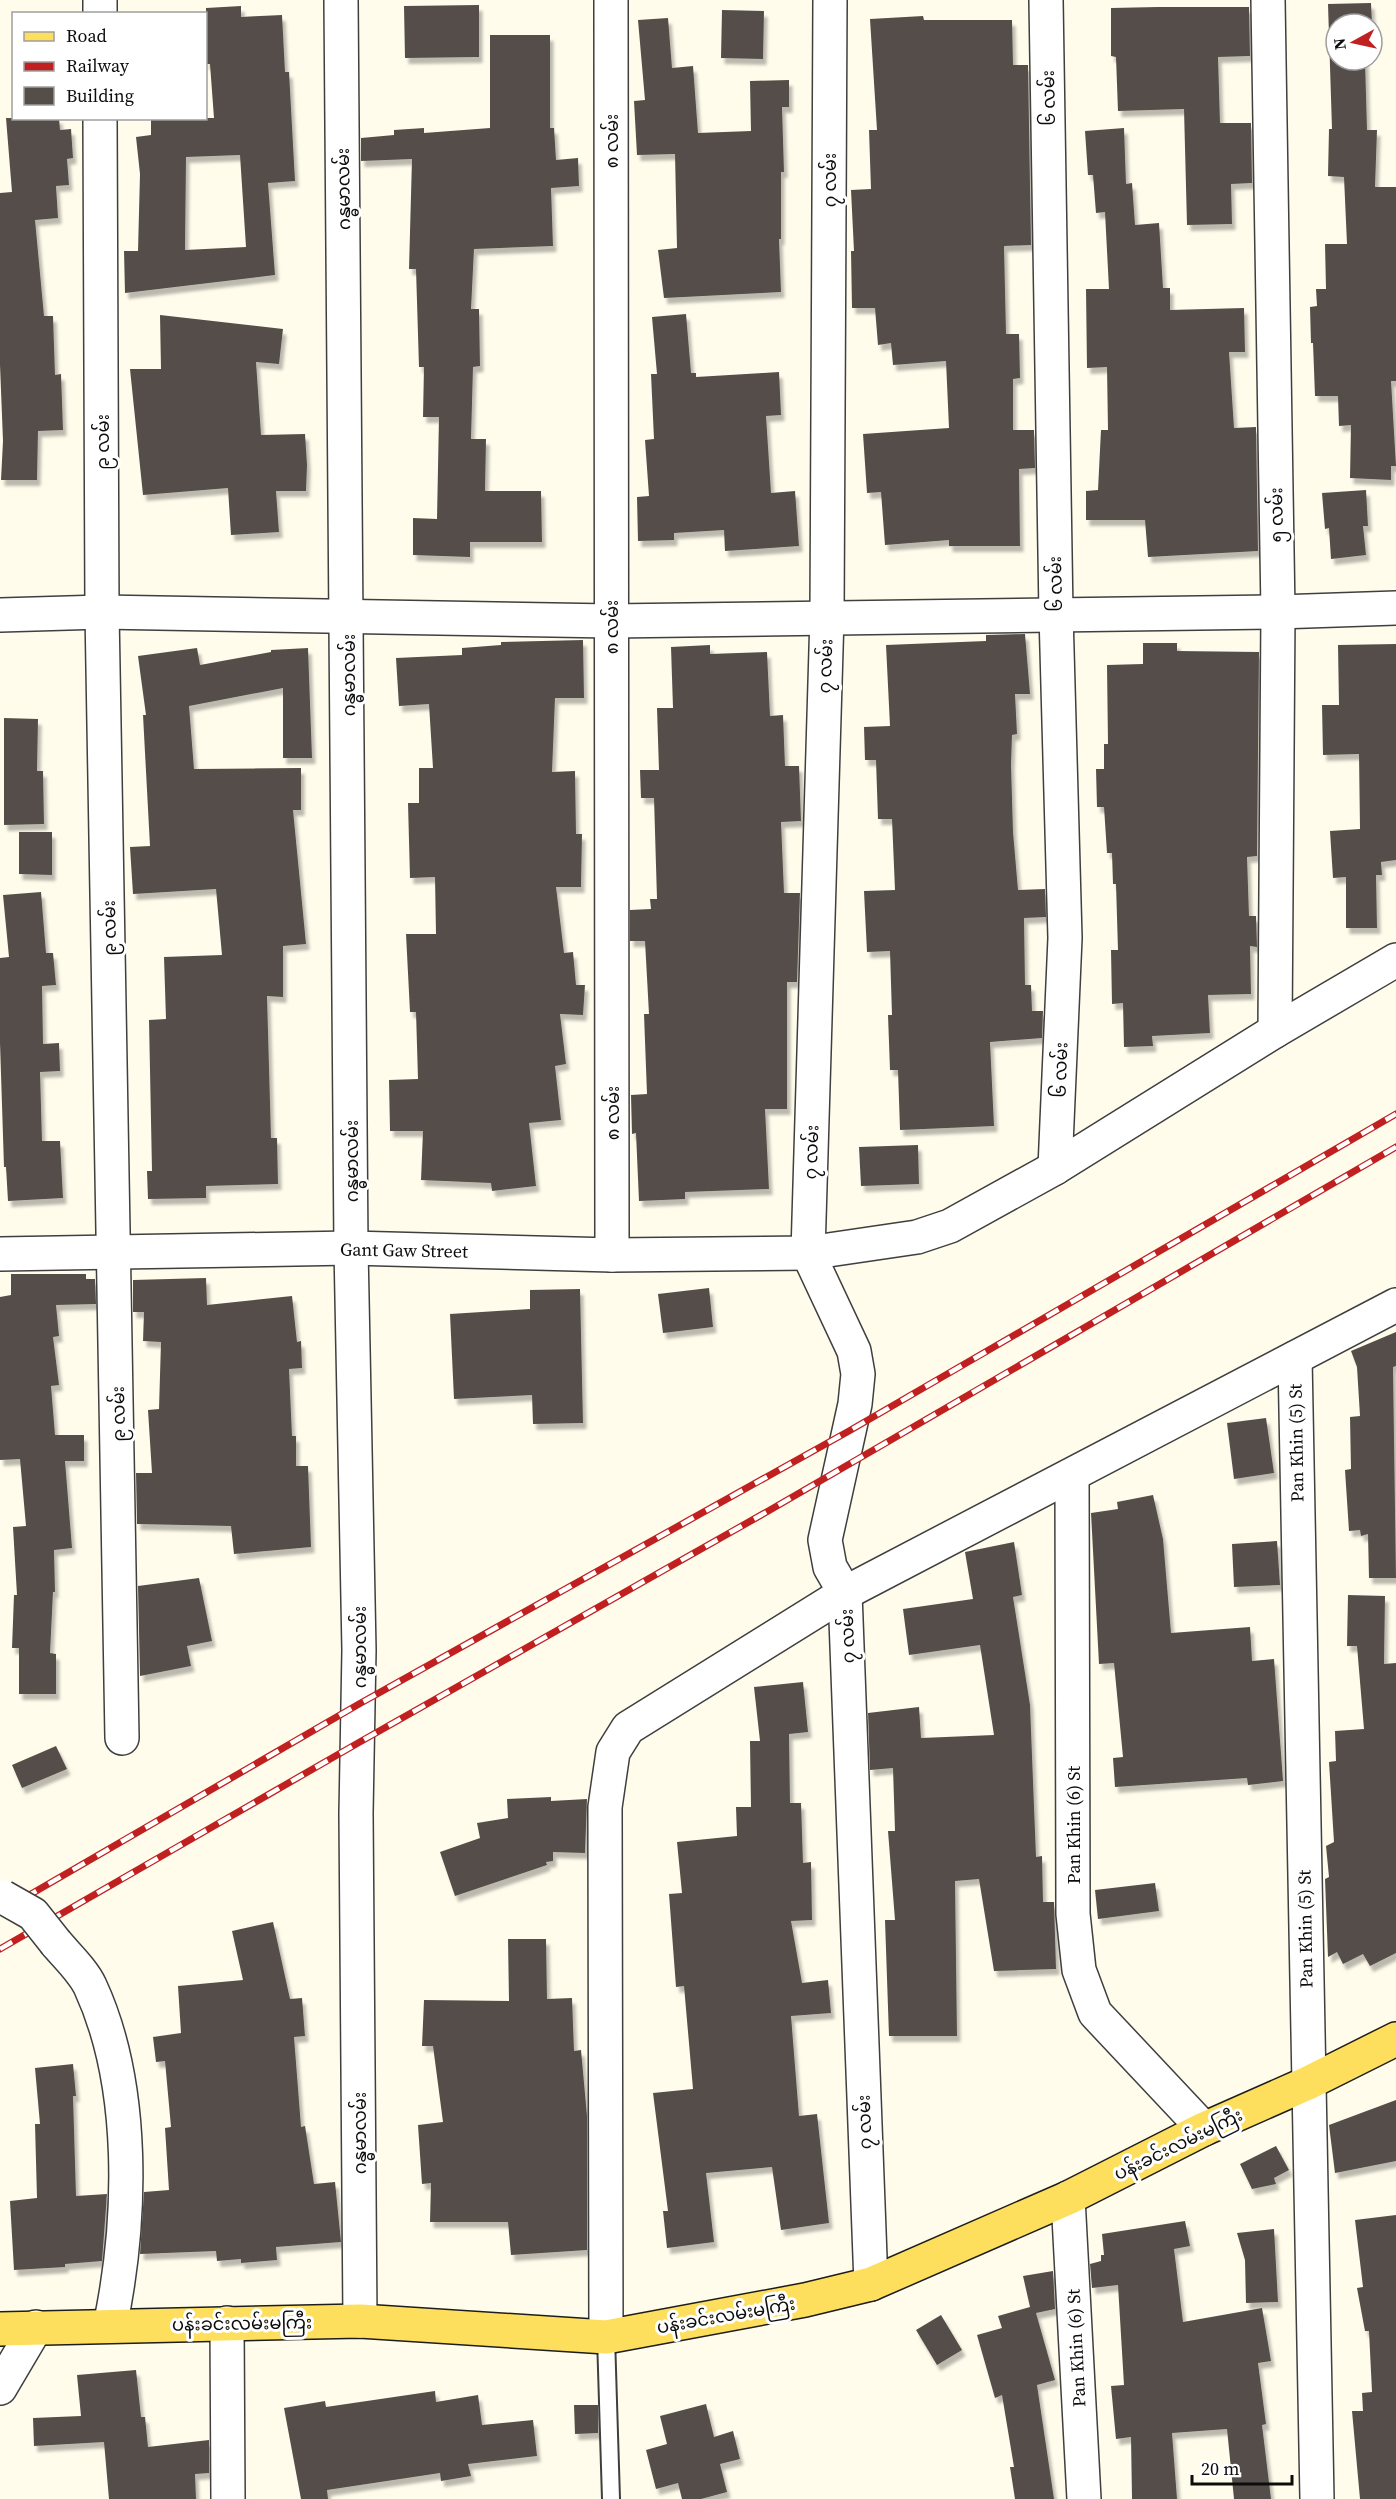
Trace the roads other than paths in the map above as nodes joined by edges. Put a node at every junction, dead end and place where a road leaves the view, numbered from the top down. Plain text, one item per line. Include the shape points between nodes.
1 (341, 0) edge
2 (611, 0) edge
3 (830, 0) edge
4 (1046, 0) edge
5 (1268, 0) edge
6 (100, 120) edge
7 (1396, 608) edge
8 (102, 612) junction
9 (1278, 612) junction
10 (1056, 614) junction
11 (0, 615) edge
12 (348, 615) junction
13 (826, 616) junction
14 (611, 621) junction
15 (1396, 960) edge
16 (1275, 1031) junction
17 (1056, 1168) junction
18 (351, 1248) junction
19 (116, 1253) junction
20 (808, 1253) junction
21 (0, 1254) edge
22 (612, 1255) junction
23 (1396, 1305) edge
24 (1295, 1358) junction
25 (1072, 1475) junction
26 (845, 1593) junction
27 (122, 1738) dead end
28 (2, 1897) edge
29 (1396, 2038) edge
30 (1308, 2083) junction
31 (1204, 2129) junction
32 (1068, 2198) junction
33 (871, 2284) junction
34 (360, 2321) junction
35 (227, 2324) junction
36 (110, 2326) junction
37 (36, 2327) junction
38 (0, 2329) edge
39 (606, 2337) junction
40 (0, 2388) edge
41 (228, 2499) edge
42 (611, 2499) edge
43 (1084, 2499) edge
44 (1317, 2499) edge

1 - 12 street, ဂန္ဓမာလမ်း
2 - 14 street, ၈ လမ်း
3 - 13 street, ၇ လမ်း
4 - 10 street, ၆ လမ်း
5 - 9 street, ၅ လမ်း
6 - 8 street, ၉ လမ်း
7 - 9 street
8 - 11 street
8 - 12 street
8 - 19 street, ၉ လမ်း
9 - 10 street
9 - 16 street, ၅ လမ်း
10 - 13 street
10 - 17 street, ၆ လမ်း via 1065,938
12 - 14 street
12 - 18 street, ဂန္ဓမာလမ်း
13 - 14 street
13 - 20 street, ၇ လမ်း
14 - 22 street, ၈ လမ်း
15 - 16 street, Gant Gaw Street
16 - 17 street, Gant Gaw Street
17 - 20 street, Gant Gaw Street via 950,1226 917,1238
18 - 19 street, Gant Gaw Street
18 - 22 street, Gant Gaw Street
18 - 34 street, ဂန္ဓမာလမ်း via 359,1650 356,1813
19 - 21 street, Gant Gaw Street
19 - 27 street, ၉ လမ်း
20 - 22 street, Gant Gaw Street
20 - 26 street, ၇ လမ်း via 854,1351 858,1374 825,1540 830,1567
23 - 24 street
24 - 25 street
24 - 30 street, Pan Khin (5) St
25 - 26 street
25 - 31 street, Pan Khin (6) St via 1073,1914 1079,1970 1095,2013
26 - 33 street, ၇ လမ်း
26 - 39 street via 628,1728 613,1752 605,1807
28 - 36 street, bridge via 33,1914 89,1983 111,2041 121,2101 124,2213 121,2271
29 - 30 main road, ပန်းခင်းလမ်းမကြီး
30 - 31 main road, ပန်းခင်းလမ်းမကြီး
30 - 44 street, Pan Khin (5) St
31 - 32 main road, ပန်းခင်းလမ်းမကြီး
32 - 33 main road, ပန်းခင်းလမ်းမကြီး
32 - 43 street, Pan Khin (6) St
33 - 39 main road, ပန်းခင်းလမ်းမကြီး
34 - 35 main road, ပန်းခင်းလမ်းမကြီး
34 - 39 main road, ပန်းခင်းလမ်းမကြီး
35 - 36 main road, ပန်းခင်းလမ်းမကြီး
35 - 41 street
36 - 37 main road, ပန်းခင်းလမ်းမကြီး
37 - 38 main road, ပန်းခင်းလမ်းမကြီး
37 - 40 street
39 - 42 lane

